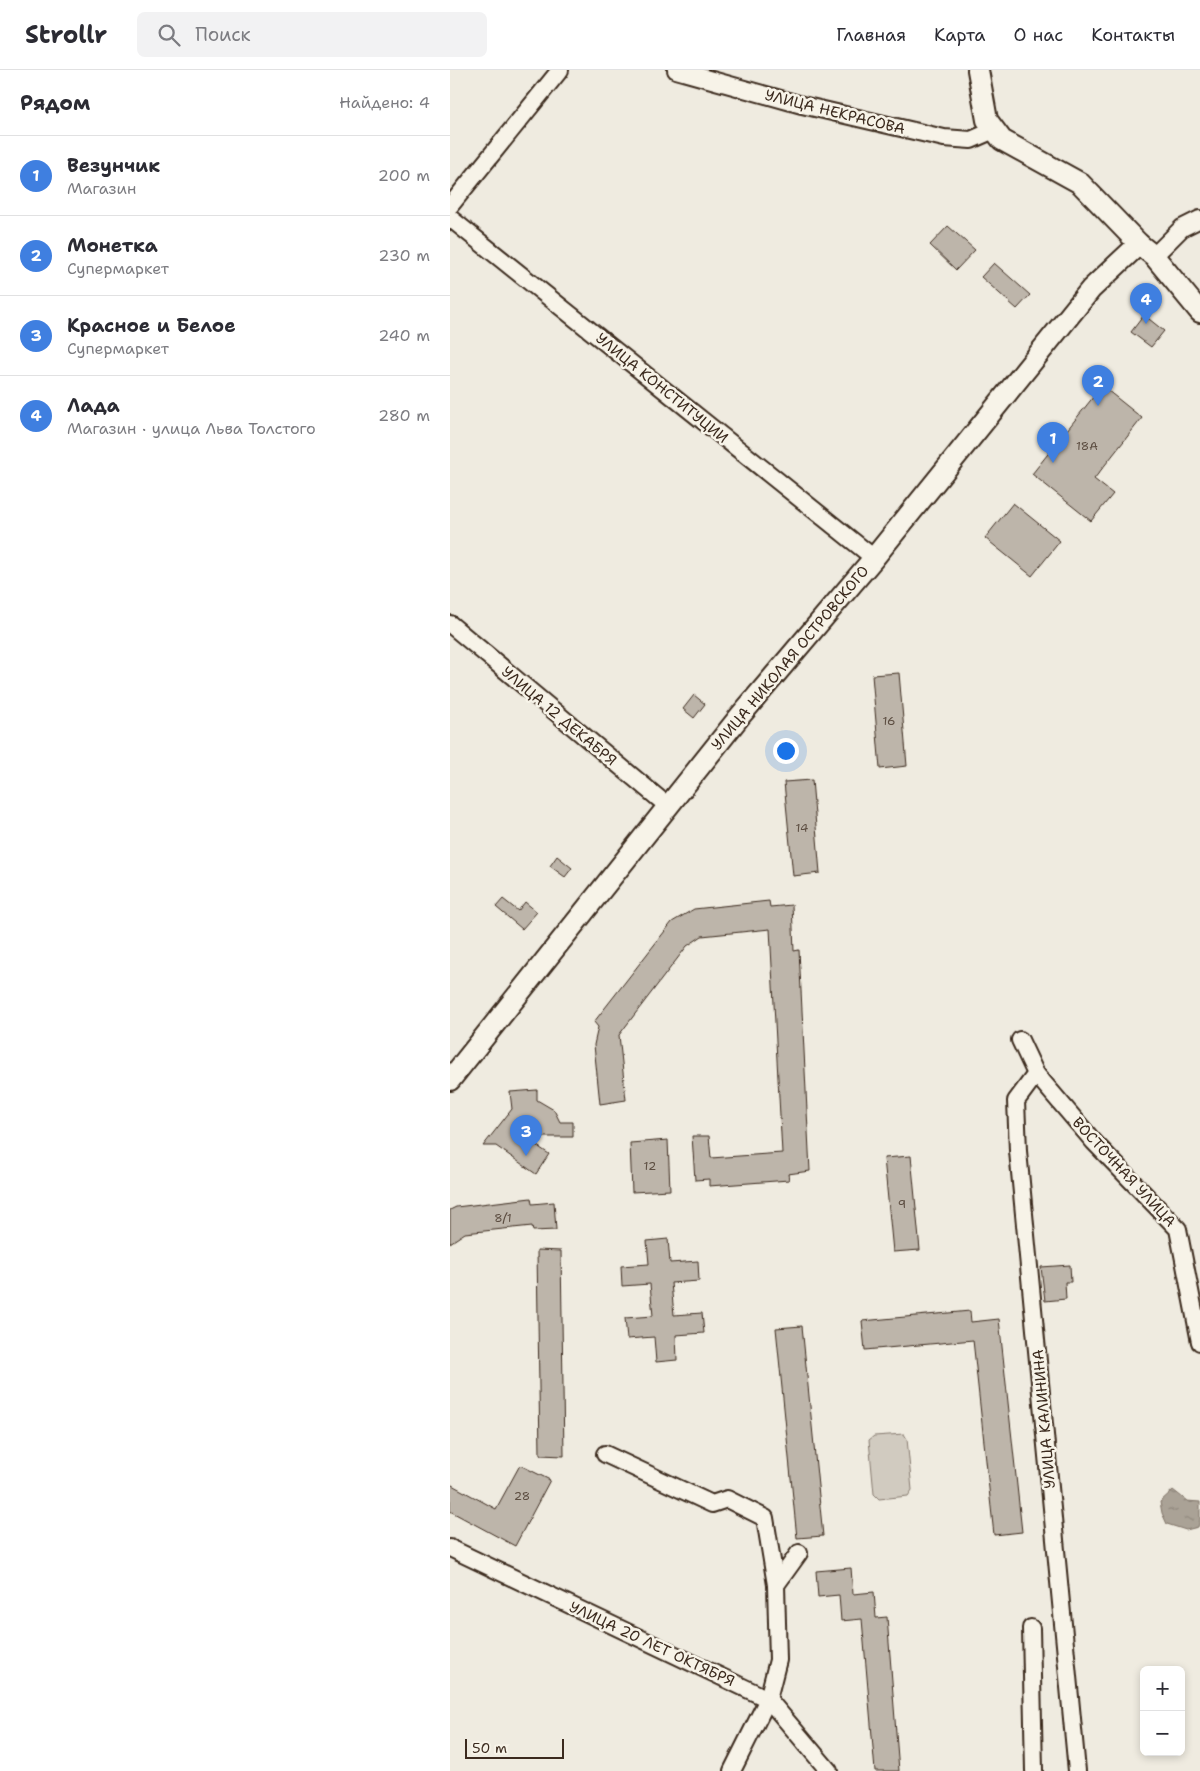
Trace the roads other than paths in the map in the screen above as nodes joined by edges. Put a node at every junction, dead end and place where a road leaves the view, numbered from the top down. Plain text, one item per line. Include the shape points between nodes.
1 (560, 70) edge
2 (676, 70) edge
3 (978, 70) edge
4 (994, 130) junction
5 (450, 206) edge
6 (450, 218) edge
7 (1200, 219) edge
8 (1146, 250) junction
9 (1200, 312) edge
10 (874, 558) junction
11 (450, 624) edge
12 (669, 807) junction
13 (1020, 1040) dead end
14 (1036, 1074) junction
15 (450, 1080) edge
16 (1200, 1342) edge
17 (605, 1454) dead end
18 (450, 1548) edge
19 (799, 1553) dead end
20 (776, 1585) junction
21 (1030, 1628) dead end
22 (768, 1699) junction
23 (732, 1771) edge
24 (829, 1771) edge
25 (1034, 1771) edge
26 (1077, 1771) edge

1 - 5 street
2 - 4 street, УЛИЦА НЕКРАСОВА via 802,105 944,138 971,140
3 - 4 main road via 987,120
4 - 8 main road via 1002,140 1080,183
6 - 10 street, УЛИЦА КОНСТИТУЦИИ
7 - 8 street
8 - 9 main road
8 - 10 main road, УЛИЦА НИКОЛАЯ ОСТРОВСКОГО via 1091,289
10 - 12 main road, УЛИЦА НИКОЛАЯ ОСТРОВСКОГО via 740,716
11 - 12 street, УЛИЦА 12 ДЕКАБРЯ
12 - 15 main road, УЛИЦА НИКОЛАЯ ОСТРОВСКОГО
13 - 14 street, ВОСТОЧНАЯ УЛИЦА
14 - 16 street, ВОСТОЧНАЯ УЛИЦА via 1094,1142 1178,1229
14 - 26 street, УЛИЦА КАЛИНИНА via 1016,1101 1018,1151
17 - 20 street via 712,1504 727,1499 765,1518
18 - 22 street, УЛИЦА 20 ЛЕТ ОКТЯБРЯ
19 - 20 street
20 - 22 street via 778,1660
21 - 25 street
22 - 23 street
22 - 24 street, УЛИЦА 20 ЛЕТ ОКТЯБРЯ

